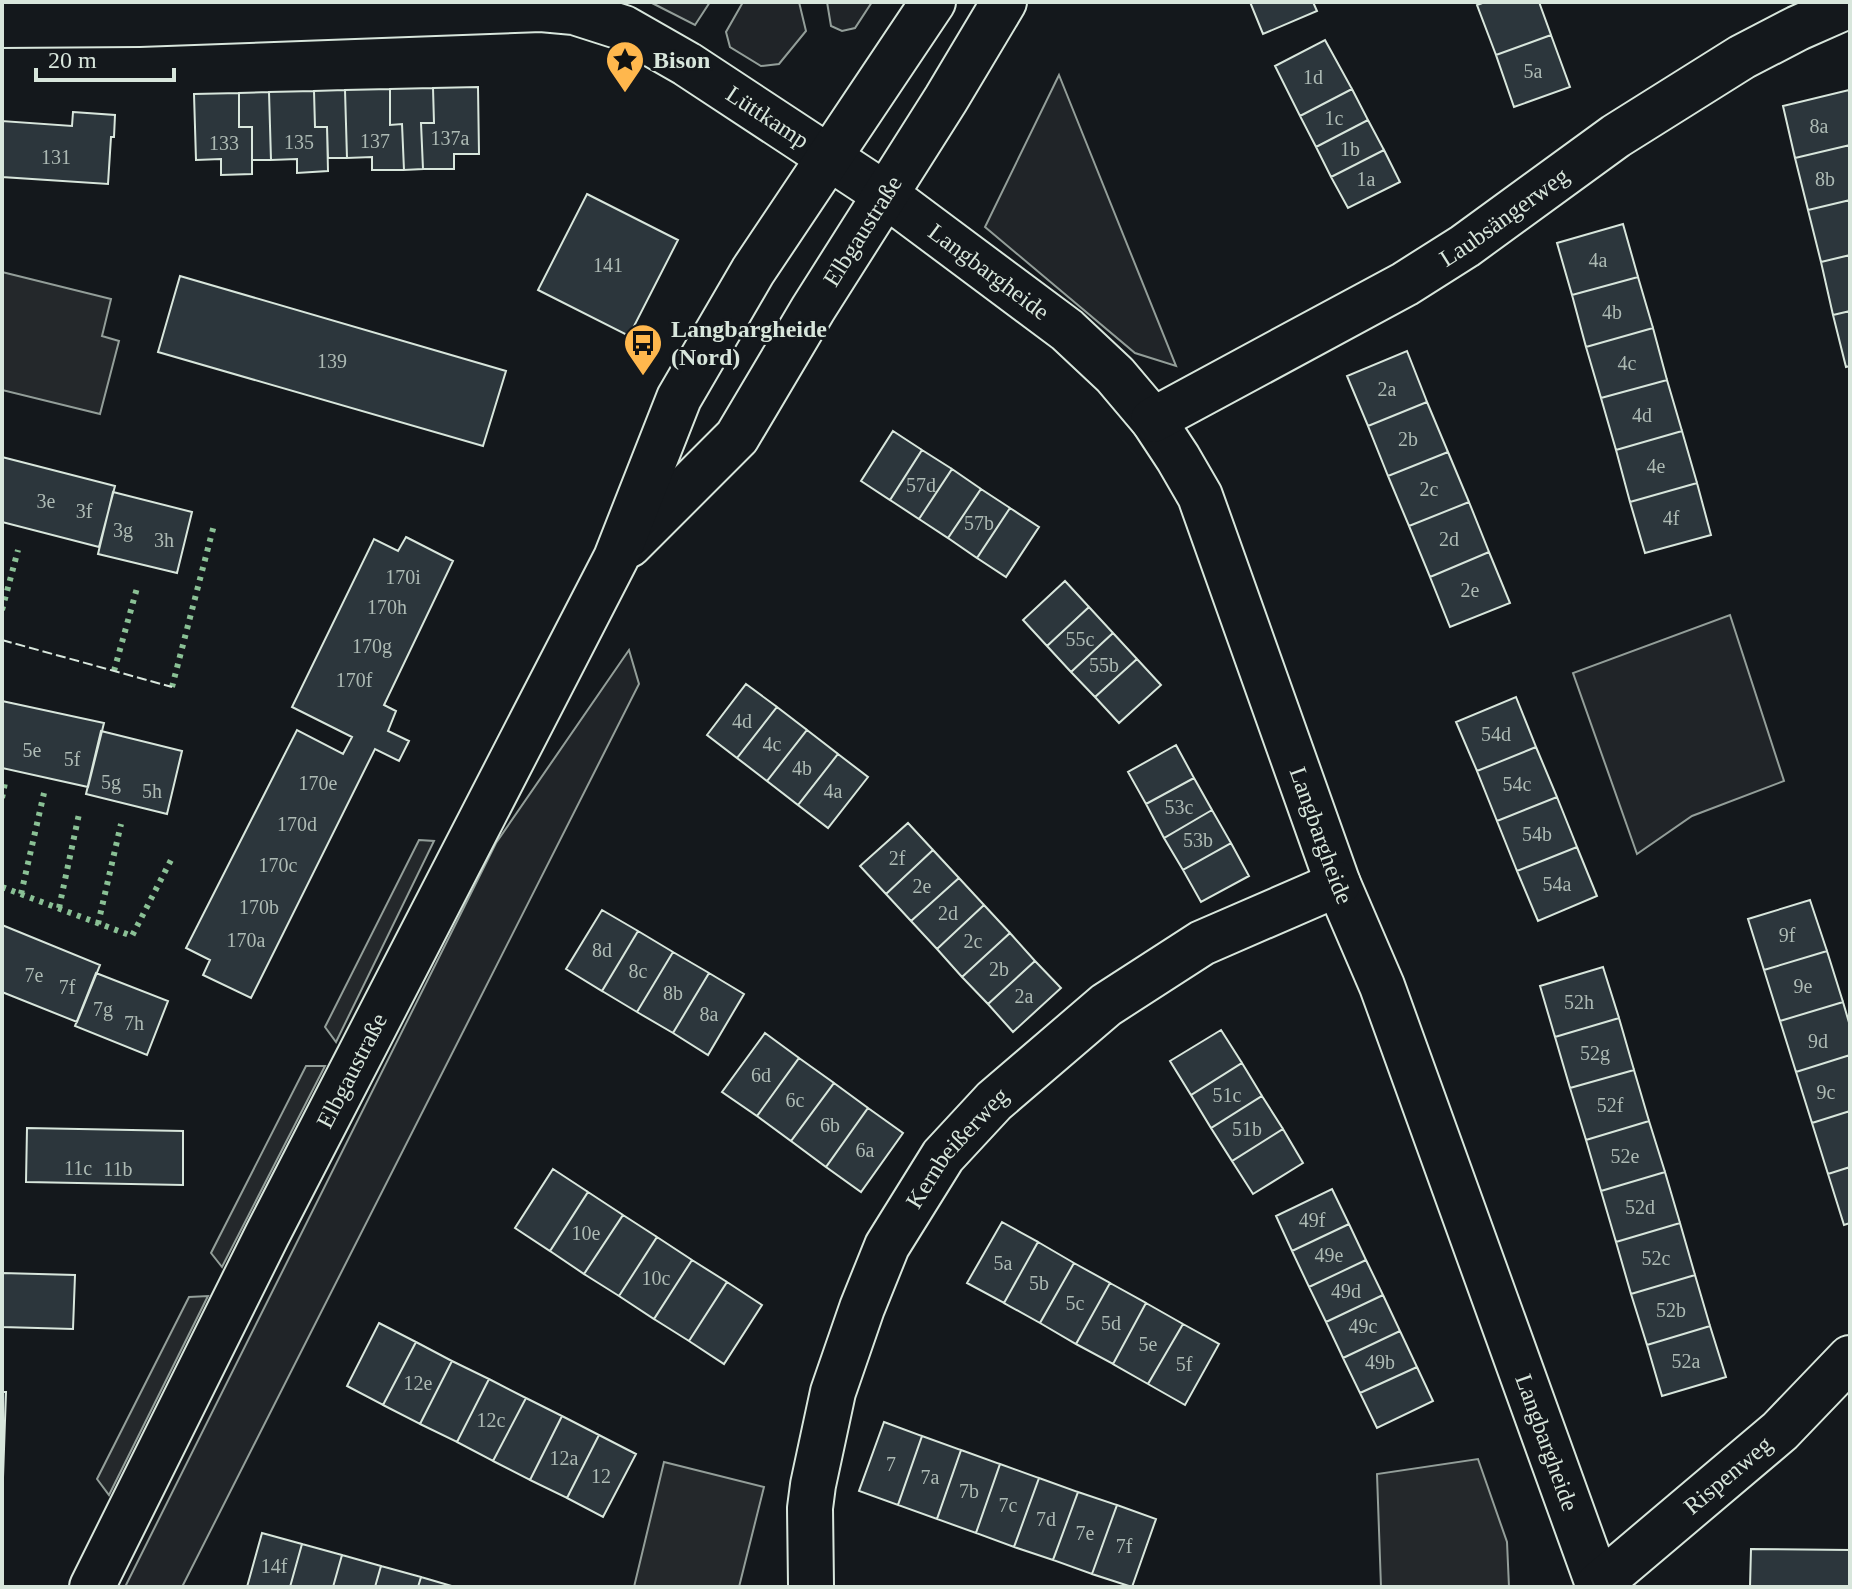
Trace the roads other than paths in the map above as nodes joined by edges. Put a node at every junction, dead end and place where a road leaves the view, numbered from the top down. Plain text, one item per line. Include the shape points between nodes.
1 (933, 2) edge
2 (1004, 2) edge
3 (1850, 5) edge
4 (2, 25) edge
5 (829, 157) junction
6 (886, 195) junction
7 (1153, 420) junction
8 (616, 558) junction
9 (1338, 884) junction
10 (1850, 1358) edge
11 (811, 1585) dead end
12 (1598, 1586) edge
13 (92, 1587) edge

1 - 5 street, Elbgaustraße
2 - 6 street, Elbgaustraße
3 - 7 street, Laubsängerweg via 1742,57 1641,120 1405,284
4 - 5 street, Lüttkamp via 574,12 624,28
5 - 6 street, Lüttkamp
5 - 8 street, Elbgaustraße via 753,271 679,398
6 - 7 street, Langbargheide via 1067,330
6 - 8 street, Elbgaustraße via 737,437
7 - 9 street, Langbargheide via 1200,496
8 - 13 street, Elbgaustraße
9 - 11 street, Kernbeißerweg via 1202,943 1106,1005 994,1101 943,1156 887,1246 833,1392 810,1508
9 - 12 street, Langbargheide via 1382,986
10 - 12 street, Rispenweg via 1780,1431

